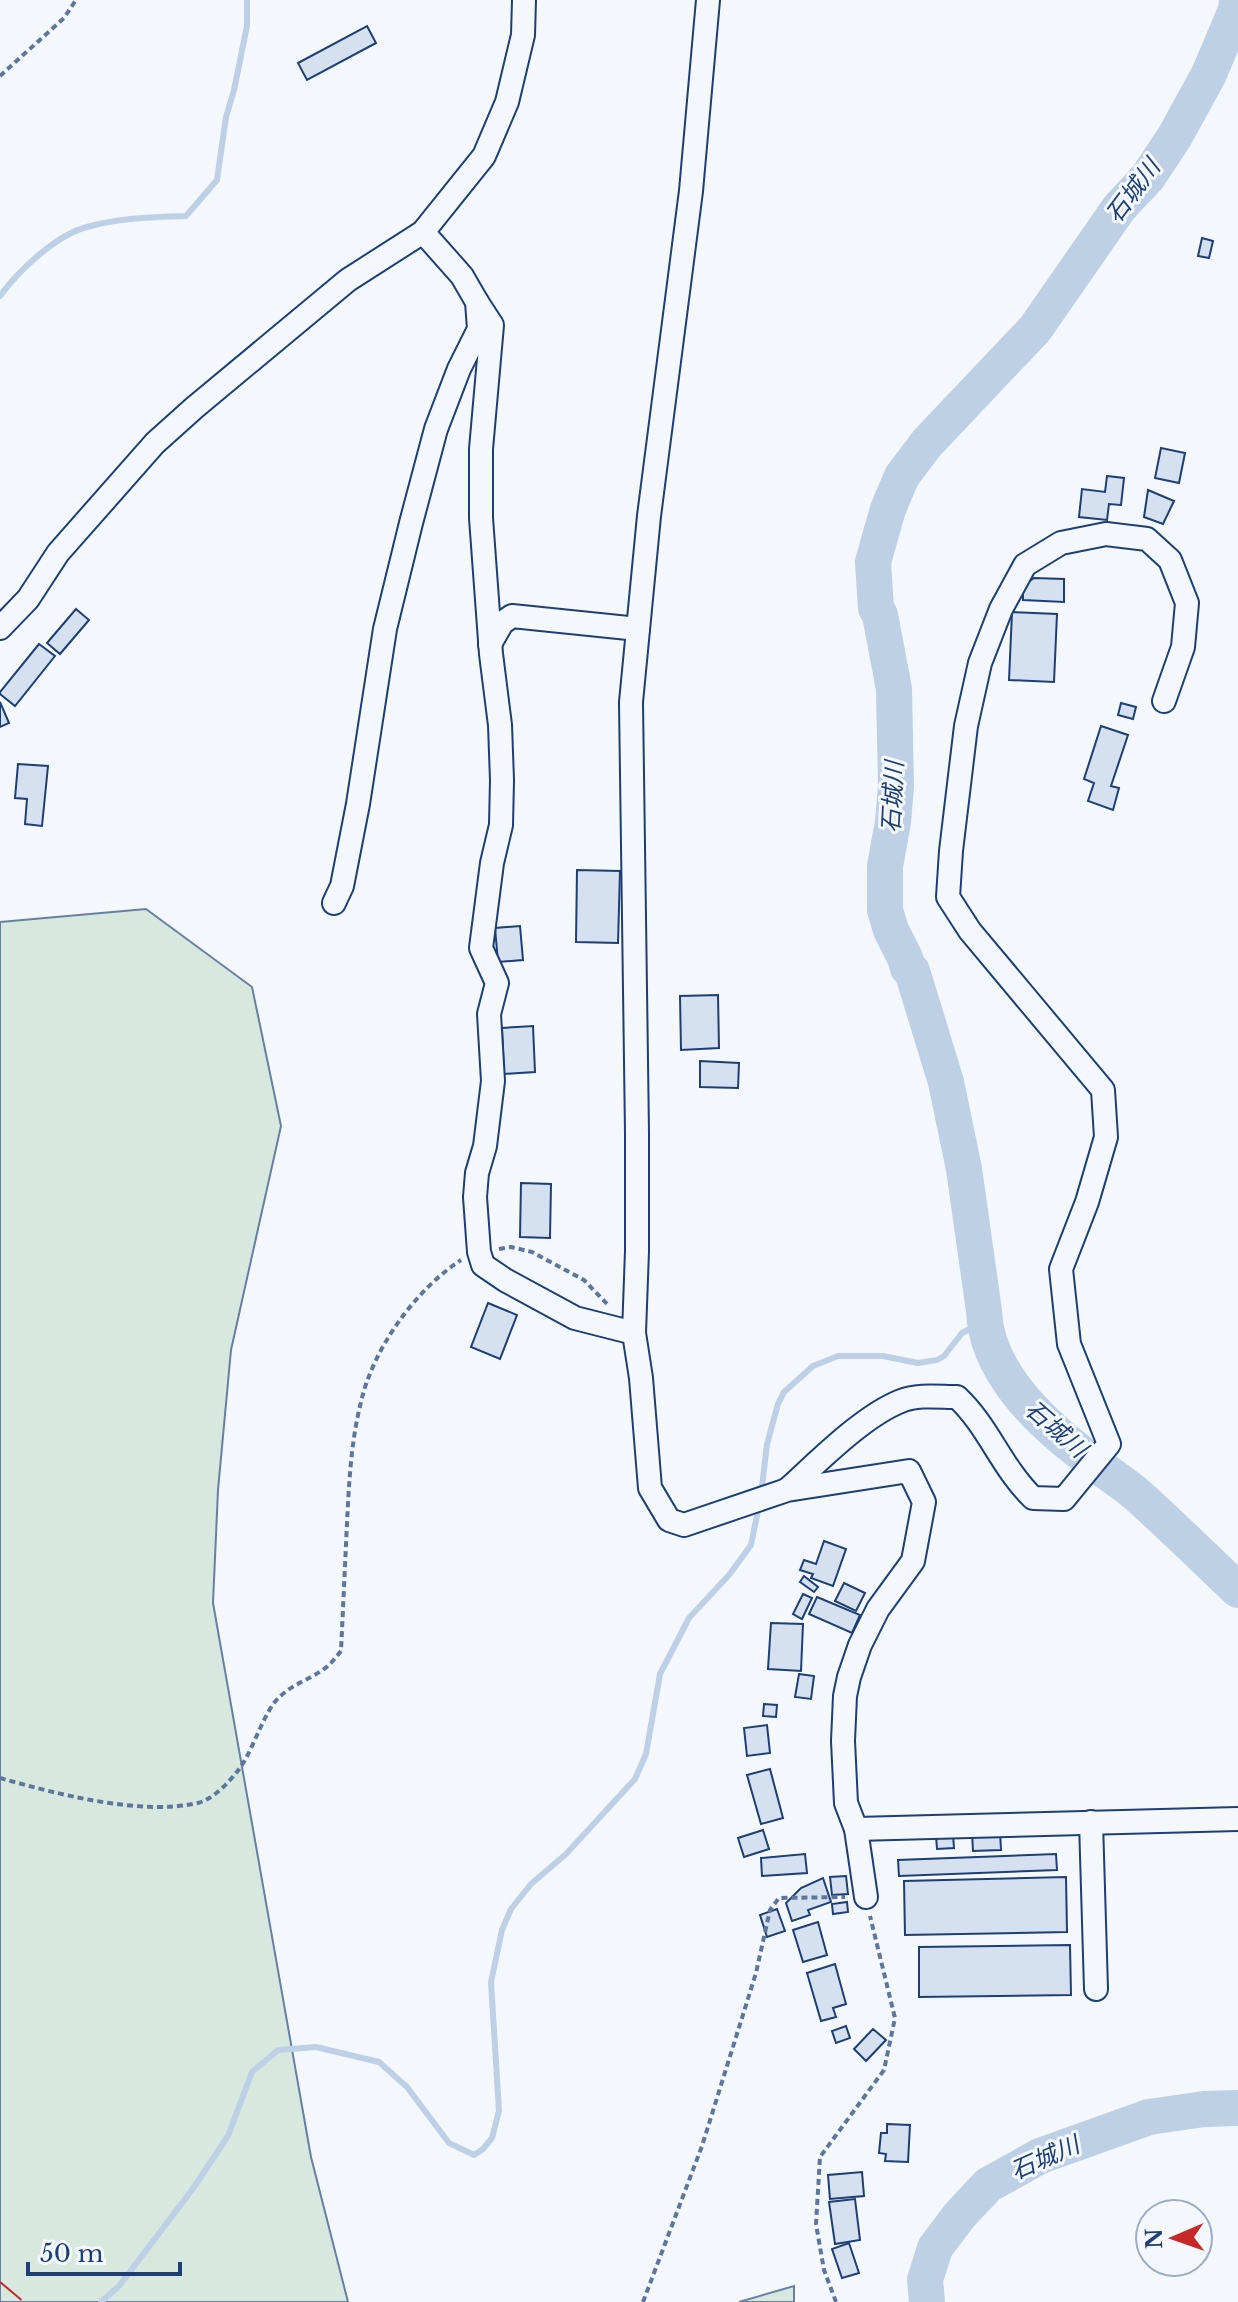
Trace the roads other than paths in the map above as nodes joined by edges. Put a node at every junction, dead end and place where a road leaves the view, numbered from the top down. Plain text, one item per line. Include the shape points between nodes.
1 (524, 0) edge
2 (708, 0) edge
3 (423, 232) junction
4 (477, 302) junction
5 (0, 628) edge
6 (638, 629) junction
7 (490, 644) junction
8 (1164, 701) dead end
9 (334, 903) dead end
10 (634, 1333) junction
11 (787, 1490) junction
12 (1238, 1819) edge
13 (1091, 1822) junction
14 (856, 1829) junction
15 (866, 1897) road end
16 (1096, 1989) dead end

1 - 3 street via 523,35 507,102 484,156
2 - 6 street via 691,191
3 - 4 street via 462,276
3 - 5 street via 348,280 165,434 58,553 28,599
4 - 7 street via 492,325 481,449
4 - 9 street via 479,329 436,429 385,629 358,804
6 - 7 street via 512,616
6 - 10 street via 631,702
7 - 10 street via 500,725 501,825 481,948 497,983 489,1014 493,1081 475,1197 479,1252 483,1265 555,1308
8 - 11 street via 1183,647 1187,603 1170,560 1147,539 1106,534 1061,543 1025,565 980,663 966,726 951,851 948,897 970,931 1103,1090 1106,1137 1061,1269 1069,1344 1109,1444 1064,1499 1033,1498 1016,1482 973,1412 957,1397 930,1396 902,1400 860,1425
10 - 11 street via 650,1488 669,1520 684,1525
11 - 14 street via 909,1471 924,1502 913,1561 878,1609 860,1645 845,1696 846,1803
12 - 13 street
13 - 14 street
13 - 16 street
14 - 15 street

